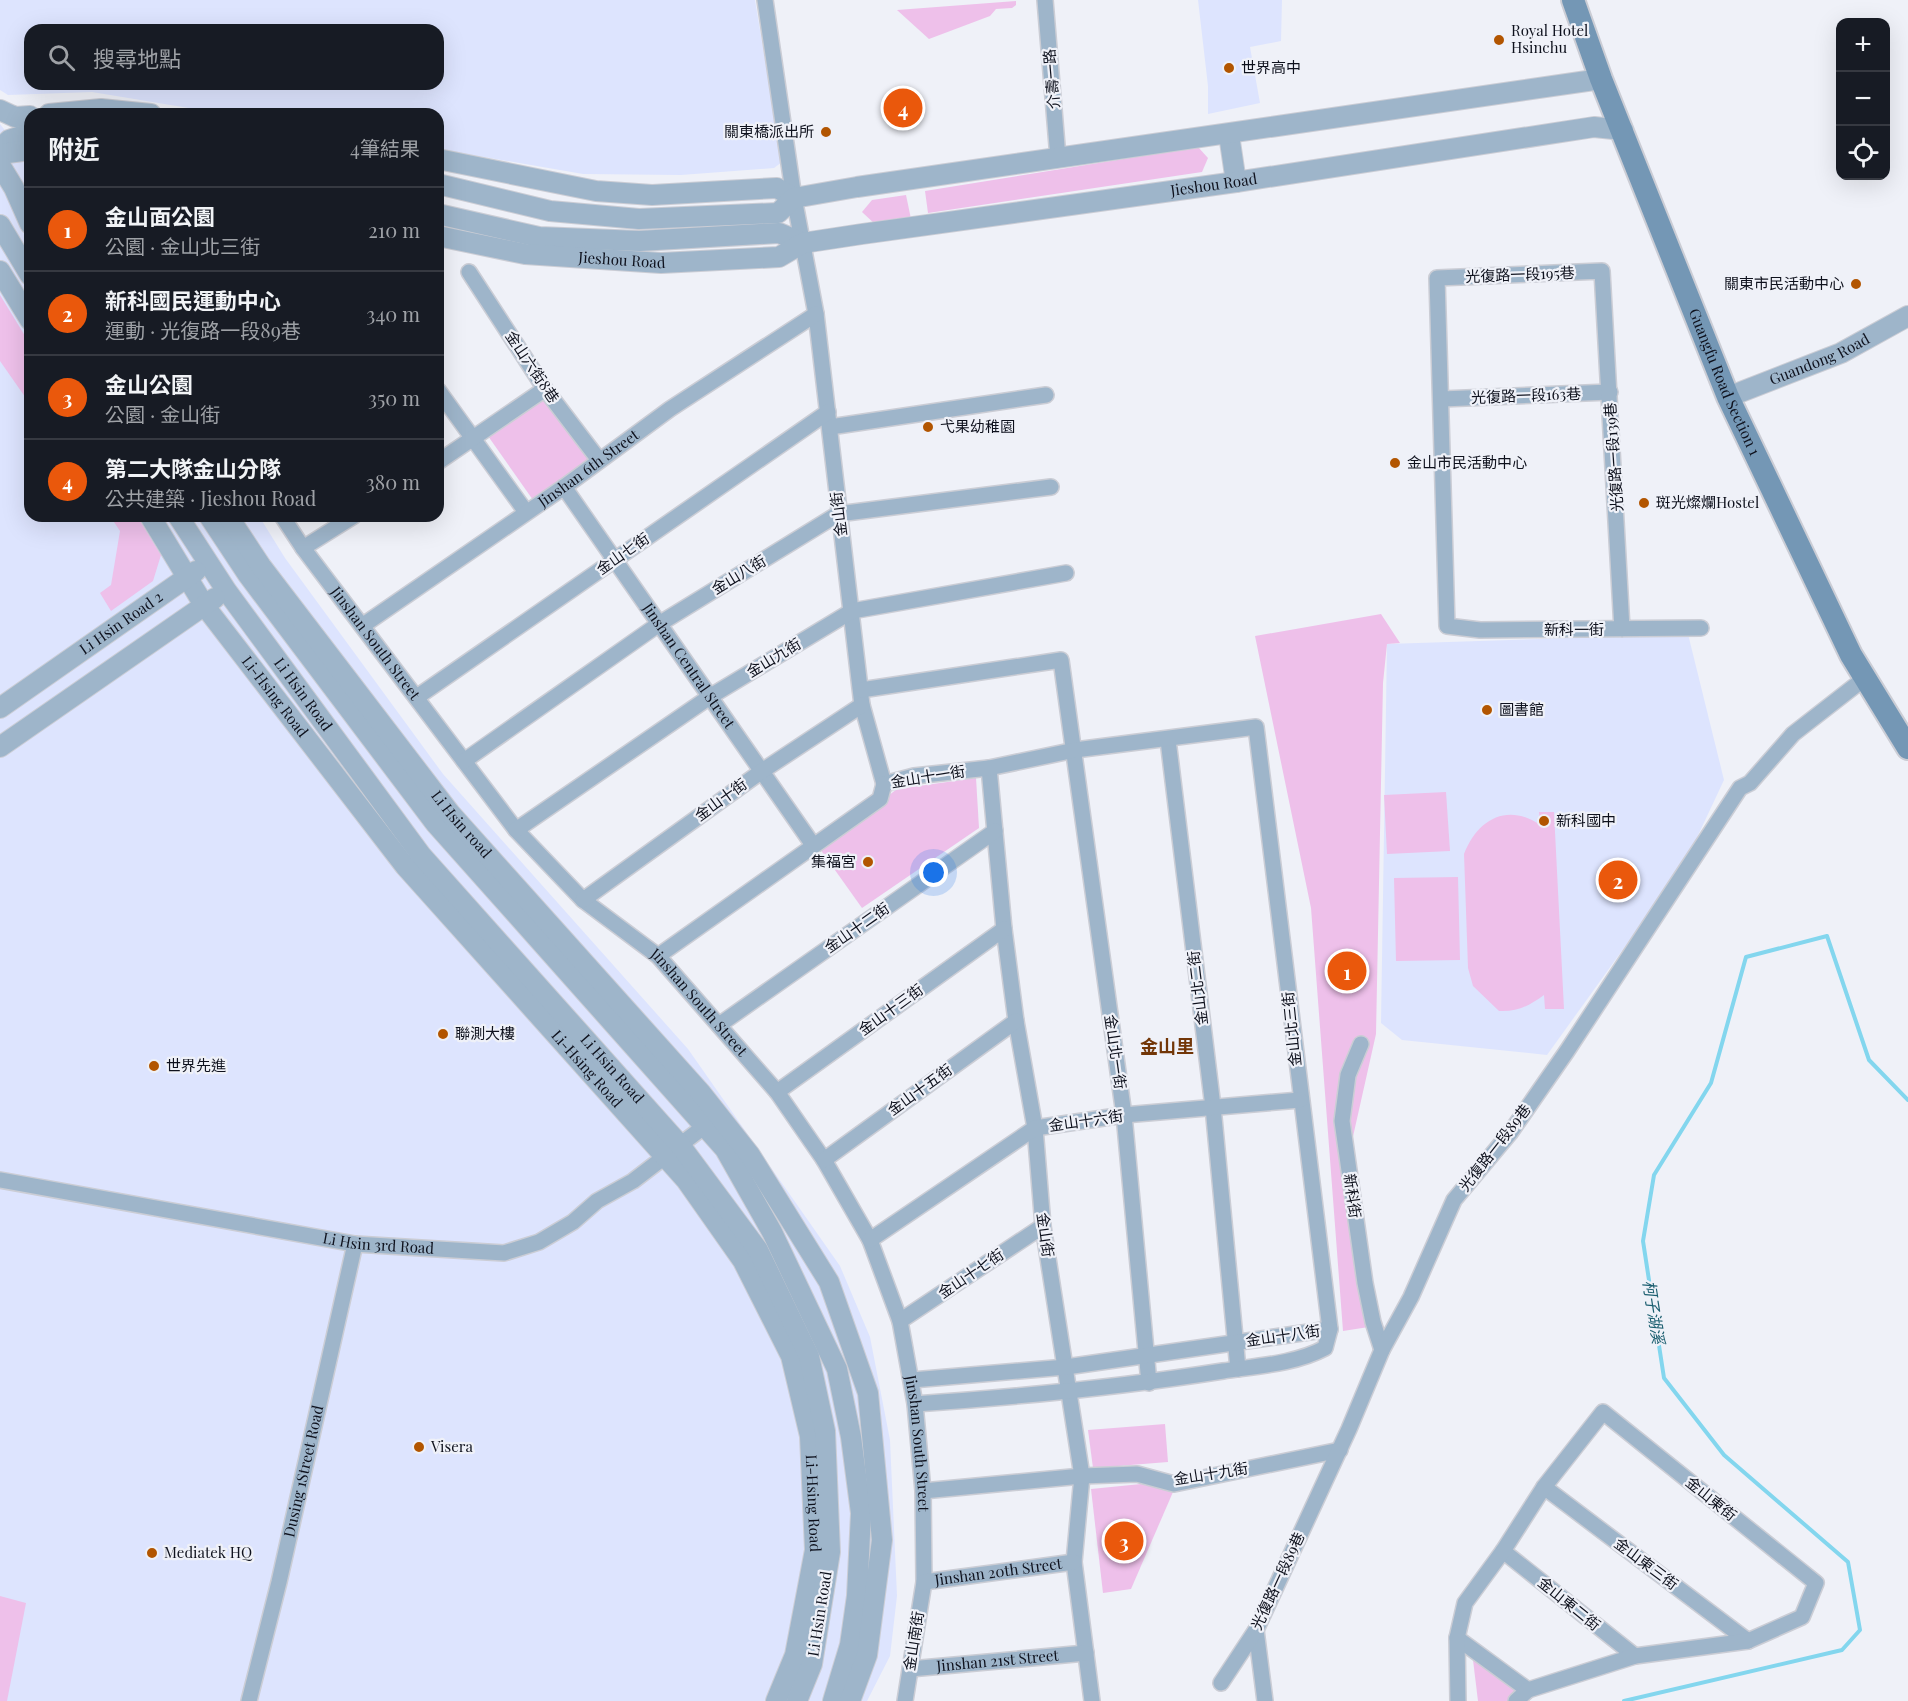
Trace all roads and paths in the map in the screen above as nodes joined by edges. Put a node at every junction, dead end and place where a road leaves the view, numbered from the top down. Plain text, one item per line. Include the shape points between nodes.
1 (765, 0) edge
2 (1045, 0) edge
3 (1574, 0) edge
4 (1601, 79) junction
5 (0, 110) edge
6 (24, 116) edge
7 (1623, 130) junction
8 (24, 135) edge
9 (1229, 135) junction
10 (0, 149) edge
11 (24, 151) edge
12 (0, 154) edge
13 (1058, 158) junction
14 (444, 160) edge
15 (0, 165) edge
16 (1236, 182) junction
17 (444, 185) edge
18 (21, 189) edge
19 (794, 198) junction
20 (444, 215) edge
21 (0, 225) edge
22 (444, 237) edge
23 (803, 243) junction
24 (24, 265) edge
25 (0, 271) edge
26 (1602, 271) joint
27 (469, 272) dead end
28 (24, 310) edge
29 (816, 314) junction
30 (1908, 316) edge
31 (545, 389) junction
32 (1610, 392) junction
33 (1046, 395) dead end
34 (1728, 397) junction
35 (444, 399) edge
36 (1442, 399) junction
37 (829, 419) junction
38 (473, 440) junction
39 (444, 458) edge
40 (599, 460) junction
41 (564, 487) junction
42 (1052, 488) dead end
43 (526, 512) junction
44 (838, 514) junction
45 (154, 522) edge
46 (182, 522) edge
47 (215, 522) edge
48 (230, 522) edge
49 (286, 522) edge
50 (344, 522) edge
51 (237, 545) junction
52 (303, 548) junction
53 (614, 561) junction
54 (208, 564) junction
55 (254, 570) junction
56 (1066, 573) dead end
57 (187, 577) junction
58 (226, 590) junction
59 (204, 605) junction
60 (852, 611) junction
61 (658, 624) junction
62 (362, 626) junction
63 (1701, 628) dead end
64 (1622, 630) junction
65 (1061, 660) joint
66 (1865, 678) junction
67 (711, 696) junction
68 (417, 697) junction
69 (861, 697) junction
70 (0, 708) edge
71 (1257, 727) joint
72 (1168, 741) junction
73 (0, 747) edge
74 (1908, 748) edge
75 (1075, 750) junction
76 (464, 761) junction
77 (989, 768) junction
78 (762, 771) junction
79 (884, 784) junction
80 (516, 830) junction
81 (995, 831) junction
82 (813, 845) junction
83 (583, 900) junction
84 (1004, 929) junction
85 (658, 956) junction
86 (1016, 1021) junction
87 (719, 1025) junction
88 (1361, 1044) dead end
89 (777, 1092) junction
90 (1300, 1100) junction
91 (1213, 1107) junction
92 (1124, 1115) junction
93 (712, 1121) junction
94 (1035, 1128) junction
95 (672, 1150) junction
96 (824, 1160) junction
97 (0, 1179) edge
98 (1043, 1226) junction
99 (870, 1240) junction
100 (356, 1244) junction
101 (900, 1321) junction
102 (1330, 1329) junction
103 (1237, 1342) junction
104 (1382, 1350) junction
105 (1146, 1354) junction
106 (1066, 1367) junction
107 (1238, 1369) junction
108 (912, 1380) junction
109 (1149, 1383) junction
110 (1069, 1393) junction
111 (915, 1404) junction
112 (1340, 1450) junction
113 (1082, 1476) junction
114 (1544, 1487) junction
115 (924, 1491) junction
116 (1503, 1551) junction
117 (1074, 1562) junction
118 (924, 1582) junction
119 (1256, 1630) junction
120 (1457, 1638) junction
121 (1748, 1641) junction
122 (1086, 1653) junction
123 (1635, 1656) junction
124 (910, 1669) junction
125 (1221, 1683) dead end
126 (1528, 1690) junction
127 (249, 1701) edge
128 (776, 1701) edge
129 (797, 1701) edge
130 (833, 1701) edge
131 (849, 1701) edge
132 (905, 1701) edge
133 (1092, 1701) edge
134 (1265, 1701) edge
135 (1458, 1701) edge
136 (1516, 1701) edge

1 - 19 street, 金山街
2 - 13 street, 介壽一路
3 - 4 main road, Guangfu Road Section 1
4 - 7 main road, Guangfu Road Section 1
4 - 9 street
5 - 6 street
7 - 16 street, Jieshou Road via 1594,127
7 - 34 main road, Guangfu Road Section 1
8 - 10 street via 9,140
9 - 13 street
9 - 16 street
11 - 12 street
13 - 19 street
14 - 19 street via 596,191 652,195 777,188
15 - 18 street
16 - 23 street, Jieshou Road
17 - 19 street via 550,211 639,219 778,213
19 - 23 street, 金山街
20 - 23 street, Jieshou Road via 539,237 639,241 779,233
21 - 24 street
22 - 23 street, Jieshou Road via 525,254 662,264 779,257
23 - 29 street, 金山街
25 - 28 street
26 - 32 street, 光復路一段139巷
26 - 36 street, 光復路一段195巷 via 1437,278
27 - 31 street, 金山六街8巷
29 - 37 street, 金山街
29 - 40 street, Jinshan 6th Street
30 - 34 street, Guandong Road via 1841,353
31 - 38 street
31 - 40 street, 金山六街8巷
32 - 36 street, 光復路一段163巷
32 - 64 street, 光復路一段139巷
33 - 37 street, 金山七街
34 - 66 main road, Guangfu Road Section 1
35 - 38 street
36 - 64 street, 新科一街 via 1447,626 1468,630
37 - 44 street, 金山街
37 - 53 street, 金山七街
38 - 39 street
38 - 43 street
40 - 41 street, Jinshan 6th Street
41 - 43 street, Jinshan 6th Street
41 - 53 street, Jinshan Central Street
42 - 44 street, 金山八街
43 - 62 street, Jinshan 6th Street
44 - 60 street, 金山街
44 - 61 street, 金山八街
45 - 57 street, Li-Hsing Road
46 - 54 street, Li Hsin Road
47 - 51 street
48 - 51 street, Li Hsin road
49 - 52 street, Jinshan South Street
50 - 52 street
51 - 54 street, Li Hsin Road 2
51 - 55 street, Li Hsin road
52 - 62 street, Jinshan South Street
53 - 61 street, Jinshan Central Street
53 - 68 street, 金山七街
54 - 57 street, Li Hsin Road 2
54 - 58 street, Li Hsin Road
55 - 58 street
55 - 93 street, Li Hsin road via 450,813 701,1093
56 - 60 street, 金山九街
57 - 59 street, Li-Hsing Road
57 - 70 street, Li Hsin Road 2
58 - 59 street
58 - 95 street, Li Hsin Road via 421,855
59 - 73 street
59 - 95 street, Li-Hsing Road via 405,866
60 - 67 street, 金山九街
60 - 69 street, 金山街
61 - 67 street, Jinshan Central Street
61 - 76 street, 金山八街
62 - 68 street, Jinshan South Street
63 - 64 street, 新科一街
65 - 69 street, 金山十街
65 - 75 street, 金山北一街
66 - 74 main road, Guangfu Road Section 1
66 - 104 street, 光復路一段89巷 via 1793,734 1750,783 1740,788 1567,1051 1510,1133 1454,1200 1412,1297
67 - 78 street, Jinshan Central Street
67 - 80 street, 金山九街
68 - 76 street, Jinshan South Street
69 - 78 street, 金山十街
69 - 79 street, 金山街
71 - 72 street, 金山十一街
71 - 90 street, 金山北三街
72 - 75 street, 金山十一街
72 - 91 street, 金山北二街
75 - 77 street, 金山十一街
75 - 92 street, 金山北一街
76 - 80 street, Jinshan South Street
77 - 79 street, 金山十一街 via 914,776
77 - 81 street, 金山街
78 - 82 street, Jinshan Central Street
78 - 83 street, 金山十街
79 - 82 street, 金山十一街 via 880,800
80 - 83 street, Jinshan South Street
81 - 84 street, 金山街
81 - 87 street, 金山十二街
82 - 85 street, 金山十一街
83 - 85 street, Jinshan South Street
84 - 86 street, 金山街
84 - 89 street, 金山十三街
85 - 87 street, Jinshan South Street
86 - 94 street, 金山街
86 - 96 street, 金山十五街
87 - 89 street, Jinshan South Street
88 - 104 street, 新科街 via 1348,1075 1342,1121 1365,1283
89 - 96 street, Jinshan South Street
90 - 91 street, 金山十六街
90 - 102 street, 金山北三街
91 - 92 street, 金山十六街
91 - 103 street, 金山北二街
92 - 94 street, 金山十六街
92 - 105 street, 金山北一街
93 - 95 street, Li Hsin 3rd Road
93 - 130 street, Li Hsin Road via 772,1232 837,1369 861,1513 850,1645
93 - 131 street via 750,1155 829,1282 868,1393 882,1540 867,1654
94 - 98 street, 金山街
94 - 99 street, 金山十六街
95 - 100 street, Li Hsin 3rd Road via 564,1227 539,1242 504,1253
95 - 128 street, Li-Hsing Road via 686,1180 743,1262 790,1356 810,1436 815,1550 795,1654
95 - 129 street, Li Hsin Road via 758,1250 809,1356 825,1431 830,1552 812,1664
96 - 99 street, Jinshan South Street
97 - 100 street, Li Hsin 3rd Road
98 - 101 street, 金山十七街
98 - 106 street, 金山街
99 - 101 street, Jinshan South Street
100 - 127 street, Dusing 1Street Road
101 - 108 street, Jinshan South Street
102 - 103 street, 金山十八街
102 - 107 street, 金山十八街 via 1325,1348 1311,1356
103 - 105 street, 金山十八街
103 - 107 street, 金山北二街
104 - 112 street, 光復路一段89巷
105 - 106 street, 金山十八街
105 - 109 street, 金山北一街
106 - 108 street, 金山十八街
106 - 110 street, 金山街
107 - 109 street, 金山十八街
108 - 111 street, Jinshan South Street
109 - 110 street, 金山十八街
110 - 111 street, 金山十八街
110 - 113 street, 金山街
111 - 115 street, Jinshan South Street
112 - 113 street, 金山十九街 via 1174,1484 1137,1474
112 - 119 street, 光復路一段89巷
113 - 115 street, 金山十九街
113 - 117 street, 金山街
114 - 116 street, 金山東街
114 - 121 street, 金山東三街
114 - 121 street, 金山東街 via 1603,1412 1816,1583 1802,1617
115 - 118 street, Jinshan South Street
116 - 120 street, 金山東街 via 1466,1603
116 - 123 street, 金山東二街
117 - 118 street, Jinshan 20th Street
117 - 122 street, 金山街
118 - 124 street, 金山南街
119 - 125 street, 光復路一段89巷
119 - 134 street
120 - 126 street
120 - 135 street, 金山東街
121 - 123 street, 金山東街
122 - 124 street, Jinshan 21st Street
122 - 133 street, 金山街
123 - 126 street, 金山東街
124 - 132 street, 金山南街
126 - 136 street, 金山東街

